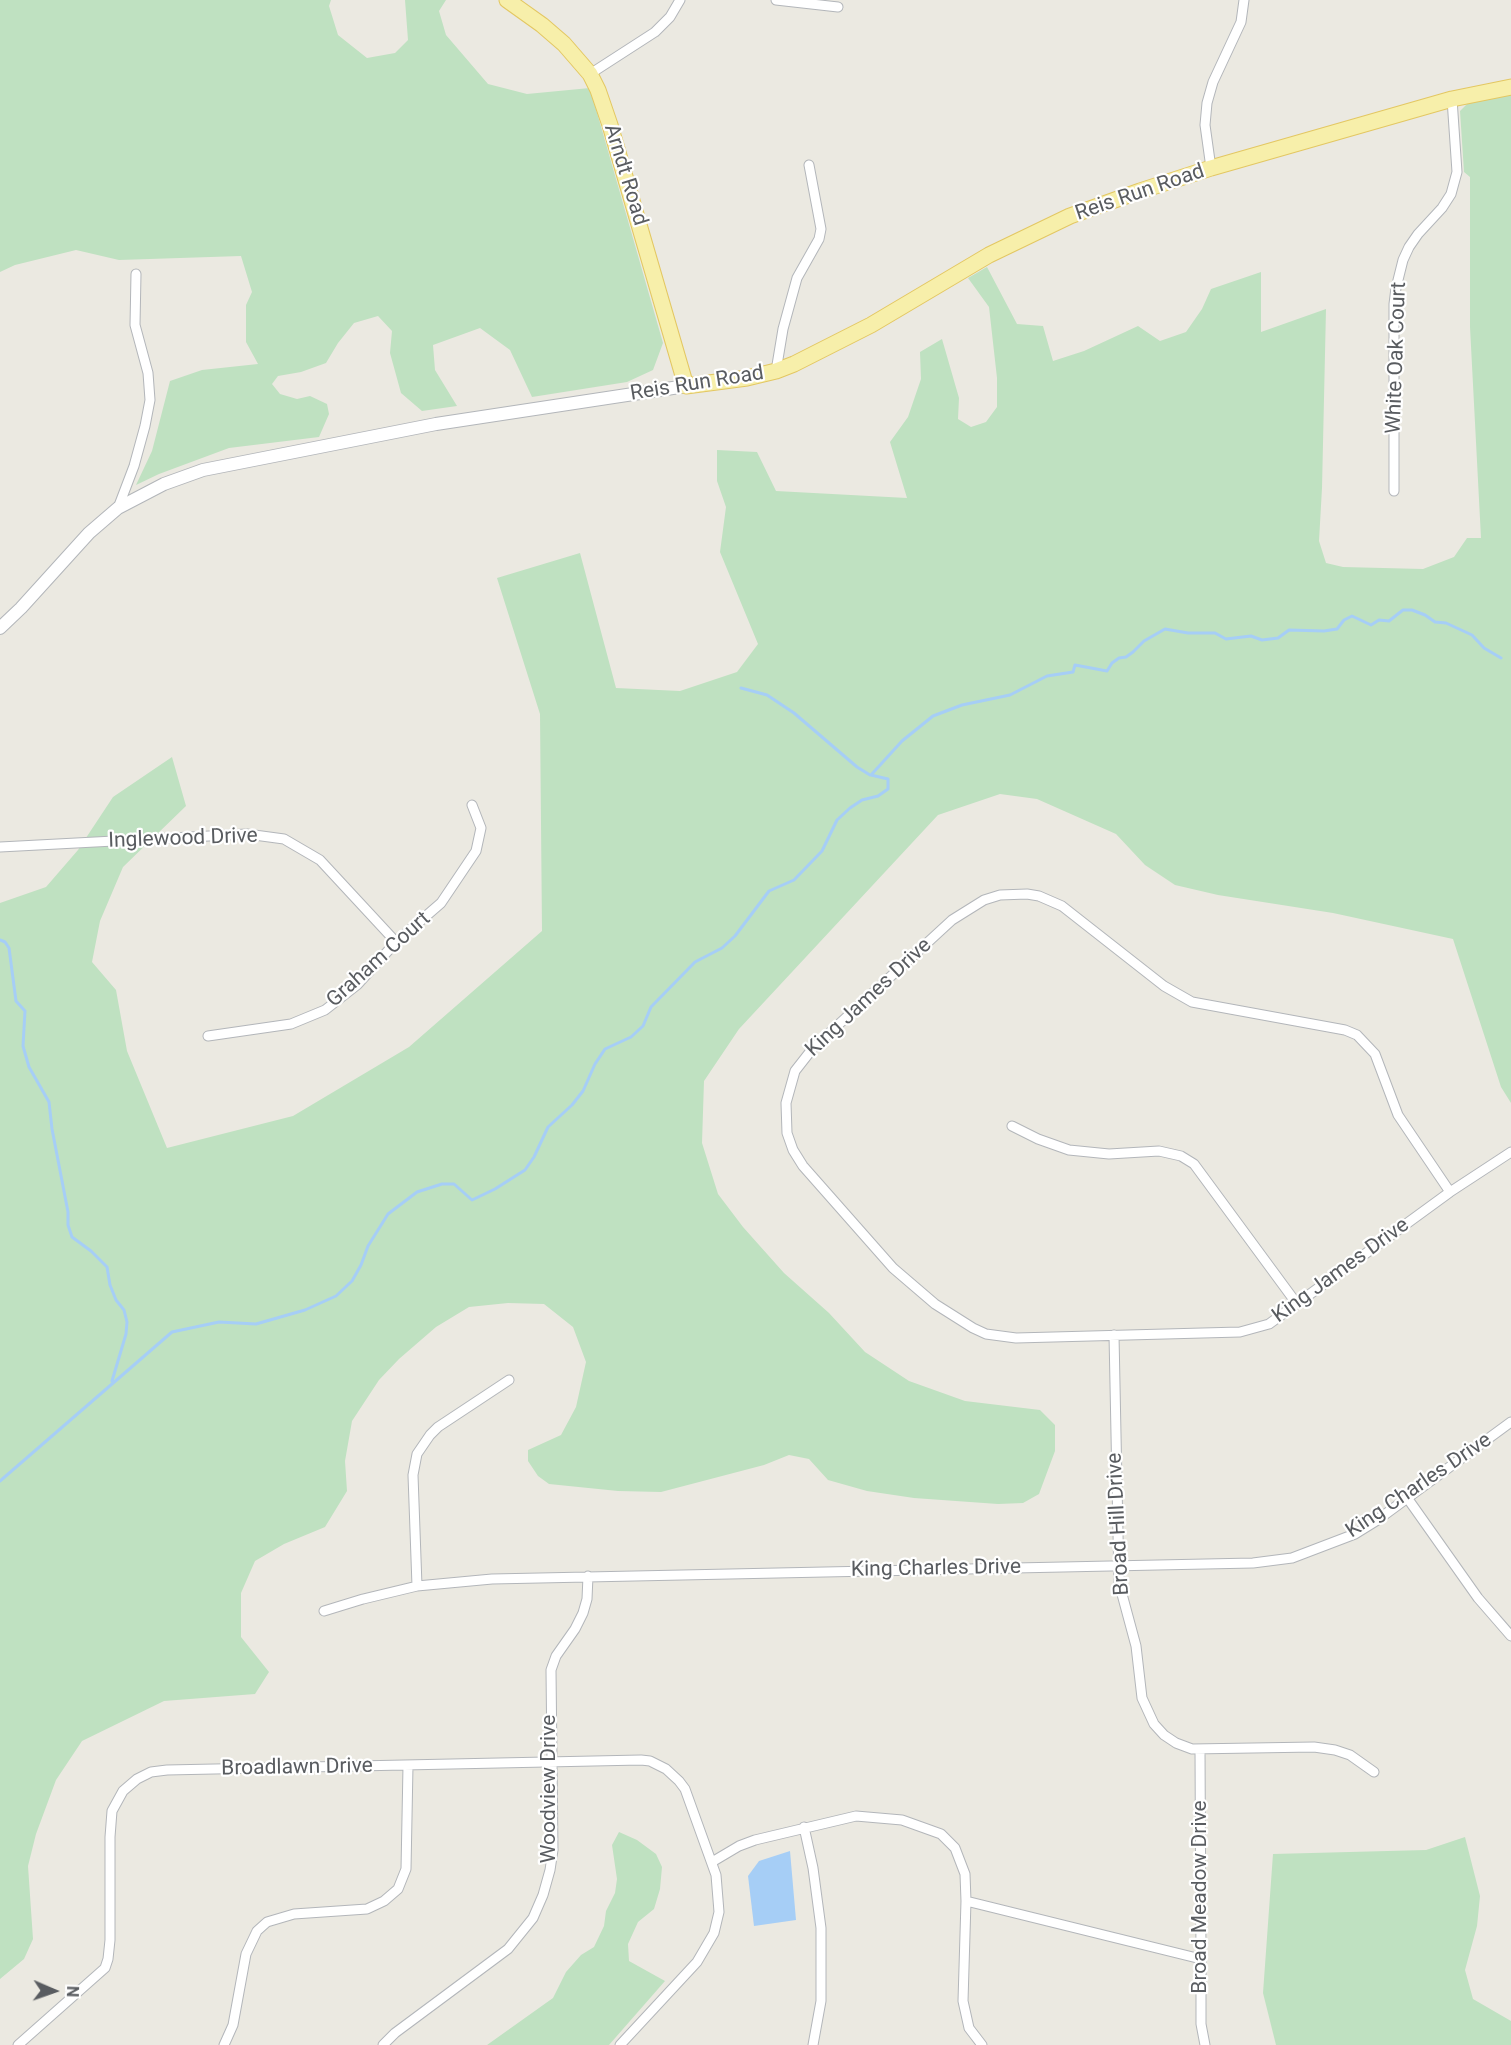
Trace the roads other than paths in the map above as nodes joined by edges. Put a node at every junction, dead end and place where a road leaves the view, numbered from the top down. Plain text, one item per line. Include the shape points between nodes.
1 (507, 0) edge
2 (680, 0) edge
3 (776, 0) edge
4 (1244, 0) edge
5 (838, 7) dead end
6 (590, 74) junction
7 (1511, 87) edge
8 (1452, 99) junction
9 (809, 165) dead end
10 (1211, 168) junction
11 (136, 274) dead end
12 (776, 371) junction
13 (686, 386) junction
14 (1394, 491) dead end
15 (117, 508) junction
16 (0, 628) edge
17 (472, 805) dead end
18 (0, 847) edge
19 (396, 942) junction
20 (208, 1036) dead end
21 (1012, 1126) dead end
22 (1511, 1152) edge
23 (1450, 1192) junction
24 (1297, 1304) junction
25 (1114, 1335) junction
26 (509, 1380) dead end
27 (1511, 1422) edge
28 (1408, 1499) junction
29 (1118, 1566) junction
30 (588, 1576) junction
31 (417, 1586) junction
32 (324, 1611) dead end
33 (1511, 1636) edge
34 (1200, 1749) junction
35 (551, 1762) junction
36 (408, 1766) junction
37 (1374, 1772) dead end
38 (804, 1827) junction
39 (712, 1862) junction
40 (966, 1901) junction
41 (1200, 1959) junction
42 (18, 2045) edge
43 (224, 2045) edge
44 (383, 2045) edge
45 (620, 2045) edge
46 (813, 2045) edge
47 (982, 2045) edge
48 (1205, 2045) edge

1 - 6 main road, Arndt Road via 564,44
2 - 6 street via 655,32
3 - 5 street
4 - 10 street via 1241,22 1207,103 1205,124
6 - 13 main road, Arndt Road via 610,125
7 - 8 main road, Reis Run Road
8 - 10 main road, Reis Run Road
8 - 14 street, White Oak Court via 1457,172 1452,194 1409,247 1396,288
9 - 12 street via 821,229 797,278
10 - 12 main road, Reis Run Road via 1041,230 989,255 871,326
11 - 15 street via 135,325 148,373 150,400 134,466
12 - 13 main road, Reis Run Road
13 - 15 street, Reis Run Road via 436,424 203,470
15 - 16 street, Reis Run Road
17 - 19 street, Graham Court via 481,828 476,851 441,903
18 - 19 street, Inglewood Drive via 247,834 284,838 320,860
19 - 20 street, Graham Court via 357,985 325,1010 291,1024
21 - 24 street via 1069,1150 1102,1154 1159,1151 1194,1164
22 - 23 street, King James Drive
23 - 24 street, King James Drive
23 - 25 street, King James Drive via 1398,1115 1375,1054 1357,1035 1192,1002 1164,986 1076,915 1051,900 1014,894 984,900 952,920 803,1059 789,1087 788,1133 803,1166 893,1268 960,1320 986,1334 1007,1337
24 - 25 street, King James Drive via 1269,1324 1240,1332
25 - 29 street, Broad Hill Drive
26 - 31 street via 438,1427 417,1454 413,1475
27 - 28 street, King Charles Drive
28 - 29 street, King Charles Drive via 1355,1534 1292,1558 1253,1563
28 - 33 street
29 - 30 street, King Charles Drive
29 - 34 street, Broad Hill Drive via 1120,1595 1133,1632 1138,1682 1147,1712 1164,1735 1184,1747
30 - 31 street, King Charles Drive
30 - 35 street, Woodview Drive via 583,1613 551,1670
31 - 32 street, King Charles Drive
34 - 37 street, Broad Hill Drive via 1314,1746 1350,1755
34 - 41 street, Broad Meadow Drive
35 - 36 street, Broadlawn Drive
35 - 39 street, Broadlawn Drive via 641,1760 666,1769 680,1781 690,1799
35 - 44 street, Woodview Drive via 553,1850 543,1895 533,1918 508,1948
36 - 42 street, Broadlawn Drive via 167,1770 137,1779 123,1791 112,1810 110,1940 105,1968
36 - 43 street via 406,1869 398,1889 367,1909 294,1914 267,1922 257,1931 246,1954 233,2025
38 - 39 street via 754,1840
38 - 40 street via 870,1816 902,1820 941,1834 960,1855
38 - 46 street via 821,1928 820,2001
39 - 45 street, Broadlawn Drive via 719,1903 714,1933 697,1962
40 - 41 street
40 - 47 street via 963,2001 969,2028
41 - 48 street, Broad Meadow Drive

